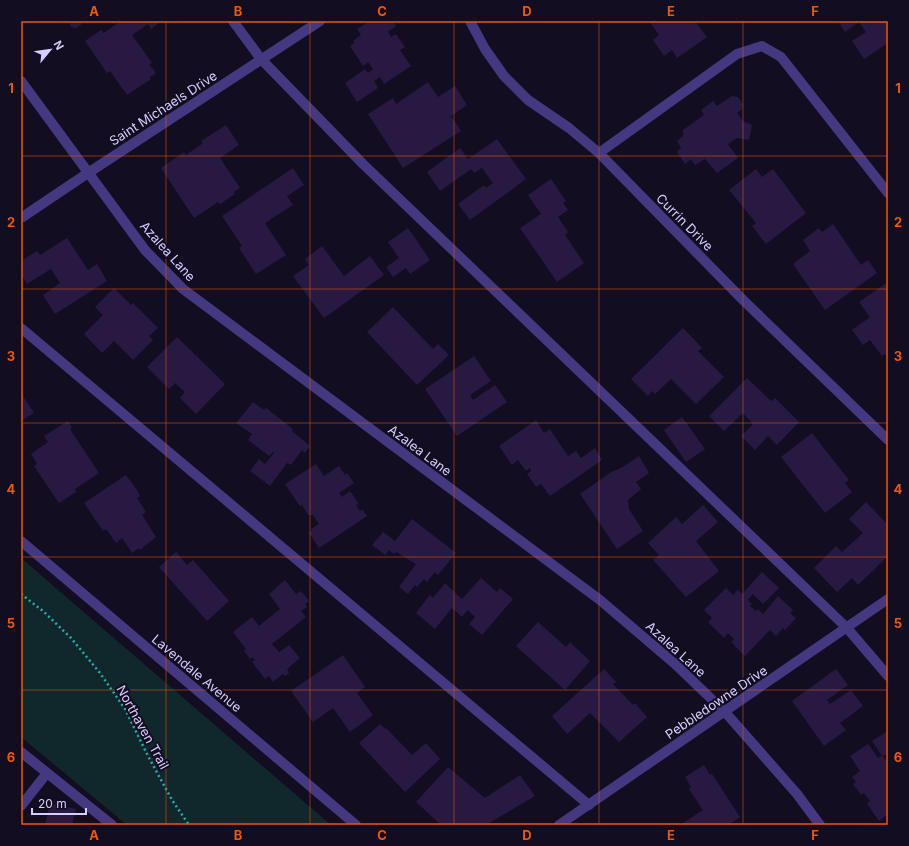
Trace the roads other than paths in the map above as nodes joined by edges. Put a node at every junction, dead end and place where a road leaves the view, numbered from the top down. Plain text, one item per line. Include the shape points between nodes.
1 (233, 21) edge
2 (320, 21) edge
3 (470, 21) edge
4 (261, 59) junction
5 (21, 81) edge
6 (599, 153) junction
7 (88, 173) junction
8 (888, 193) edge
9 (21, 218) edge
10 (21, 328) edge
11 (888, 440) edge
12 (21, 541) edge
13 (888, 599) edge
14 (847, 628) junction
15 (888, 676) edge
16 (725, 712) junction
17 (21, 752) edge
18 (47, 773) junction
19 (589, 805) junction
20 (21, 806) edge
21 (112, 825) edge
22 (356, 825) edge
23 (559, 825) edge
24 (820, 825) edge

1 - 4 street
2 - 4 street, Saint Michaels Drive
3 - 6 street, Currin Drive via 504,76 528,100 569,128
4 - 7 street, Saint Michaels Drive
4 - 14 street via 363,164
5 - 7 street, Azalea Lane
6 - 8 street via 737,54 762,46 781,57
6 - 11 street, Currin Drive via 743,300
7 - 9 street, Saint Michaels Drive
7 - 16 street, Azalea Lane via 145,250 183,289 600,600 675,664
10 - 19 street
12 - 22 street, Lavendale Avenue
13 - 14 street, Pebbledowne Drive
14 - 15 street
14 - 16 street, Pebbledowne Drive
16 - 19 street, Pebbledowne Drive
16 - 24 street, Azalea Lane via 797,794
17 - 18 street
18 - 20 street
18 - 21 street
19 - 23 street, Pebbledowne Drive

